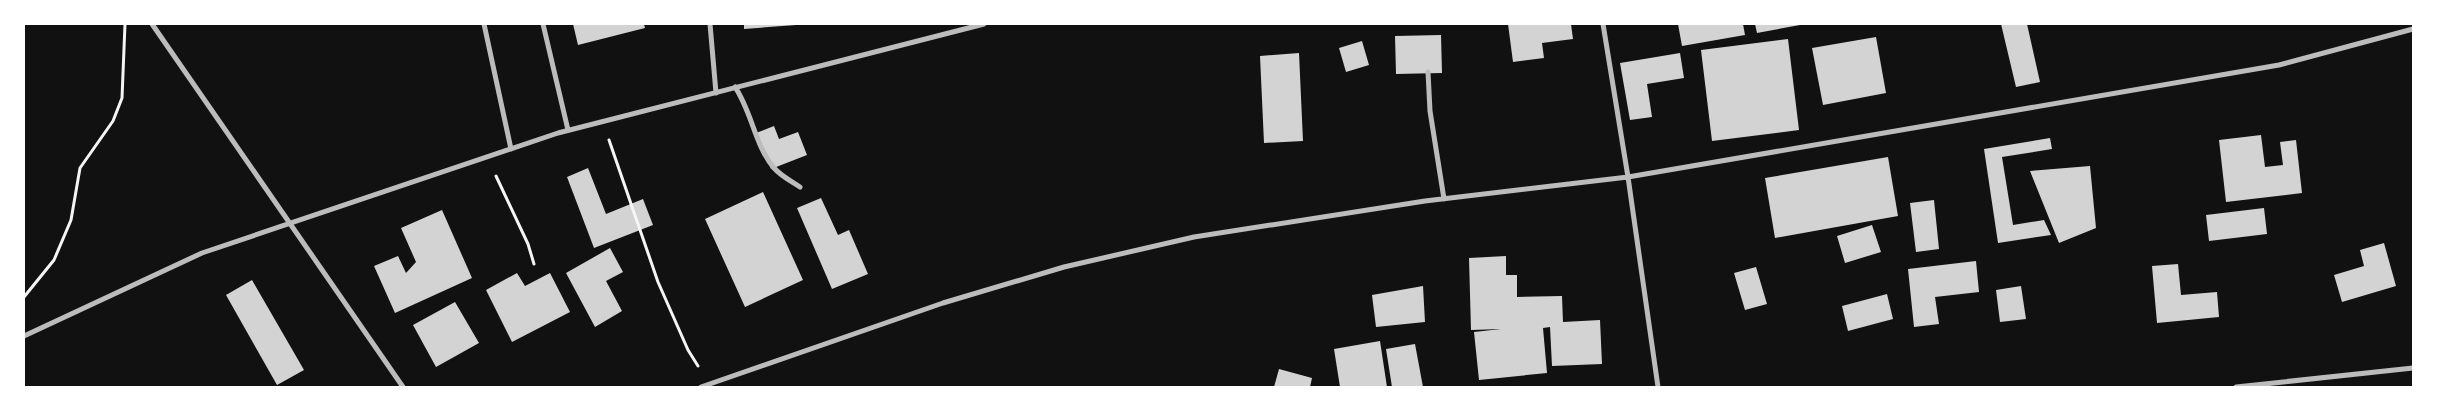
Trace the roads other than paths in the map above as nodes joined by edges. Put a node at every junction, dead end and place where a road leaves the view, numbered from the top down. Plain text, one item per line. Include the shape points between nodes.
1 (152, 24) edge
2 (484, 24) edge
3 (543, 24) edge
4 (710, 24) edge
5 (984, 24) edge
6 (1603, 24) edge
7 (2413, 30) edge
8 (1428, 72) dead end
9 (735, 87) junction
10 (716, 93) junction
11 (568, 130) junction
12 (511, 149) junction
13 (1628, 178) junction
14 (800, 187) dead end
15 (1444, 199) junction
16 (290, 224) junction
17 (24, 336) edge
18 (2413, 368) edge
19 (403, 387) edge
20 (701, 387) edge
21 (1658, 387) edge
22 (2236, 387) edge

1 - 16 street
2 - 12 street
3 - 11 street
4 - 10 street
5 - 9 street
6 - 13 street
7 - 13 street via 2279,65
8 - 15 street via 1430,111
9 - 10 street
9 - 14 street via 767,158 775,169
10 - 11 street
11 - 12 street
12 - 16 street
13 - 15 street
13 - 21 street
15 - 20 street via 1194,237 1064,267 944,303
16 - 17 street via 202,253
16 - 19 street
18 - 22 street

